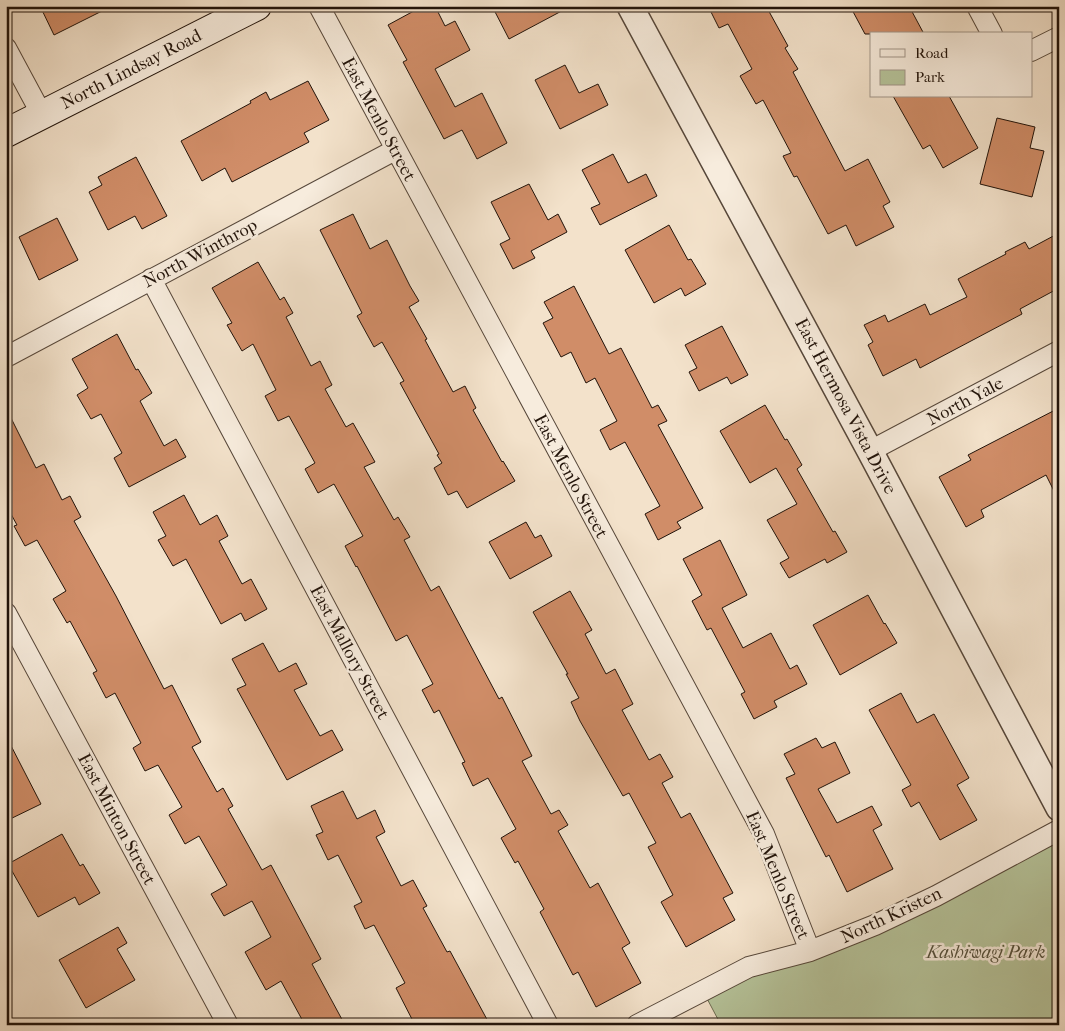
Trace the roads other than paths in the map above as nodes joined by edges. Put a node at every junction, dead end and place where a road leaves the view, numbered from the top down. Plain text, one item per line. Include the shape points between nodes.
1 (257, 6) edge
2 (319, 6) edge
3 (630, 6) edge
4 (977, 6) edge
5 (991, 32) edge
6 (1059, 36) edge
7 (6, 48) edge
8 (1032, 50) edge
9 (42, 115) junction
10 (6, 133) edge
11 (395, 150) junction
12 (151, 279) junction
13 (1059, 351) edge
14 (6, 357) edge
15 (870, 451) junction
16 (6, 613) edge
17 (1059, 808) edge
18 (1059, 830) edge
19 (810, 951) junction
20 (228, 1025) edge
21 (548, 1025) edge
22 (637, 1025) edge

1 - 9 main road, North Lindsay Road
2 - 11 street, East Menlo Street
3 - 15 street, East Hermosa Vista Drive
4 - 5 street
6 - 8 street
7 - 9 street
9 - 10 main road, North Lindsay Road
11 - 12 street, North Winthrop
11 - 19 street, East Menlo Street via 764,834
12 - 14 street, North Winthrop
12 - 21 street, East Mallory Street
13 - 15 street, North Yale
15 - 17 street, East Hermosa Vista Drive
16 - 20 street, East Minton Street
18 - 19 street, North Kristen via 936,896
19 - 22 street, North Kristen via 749,967

